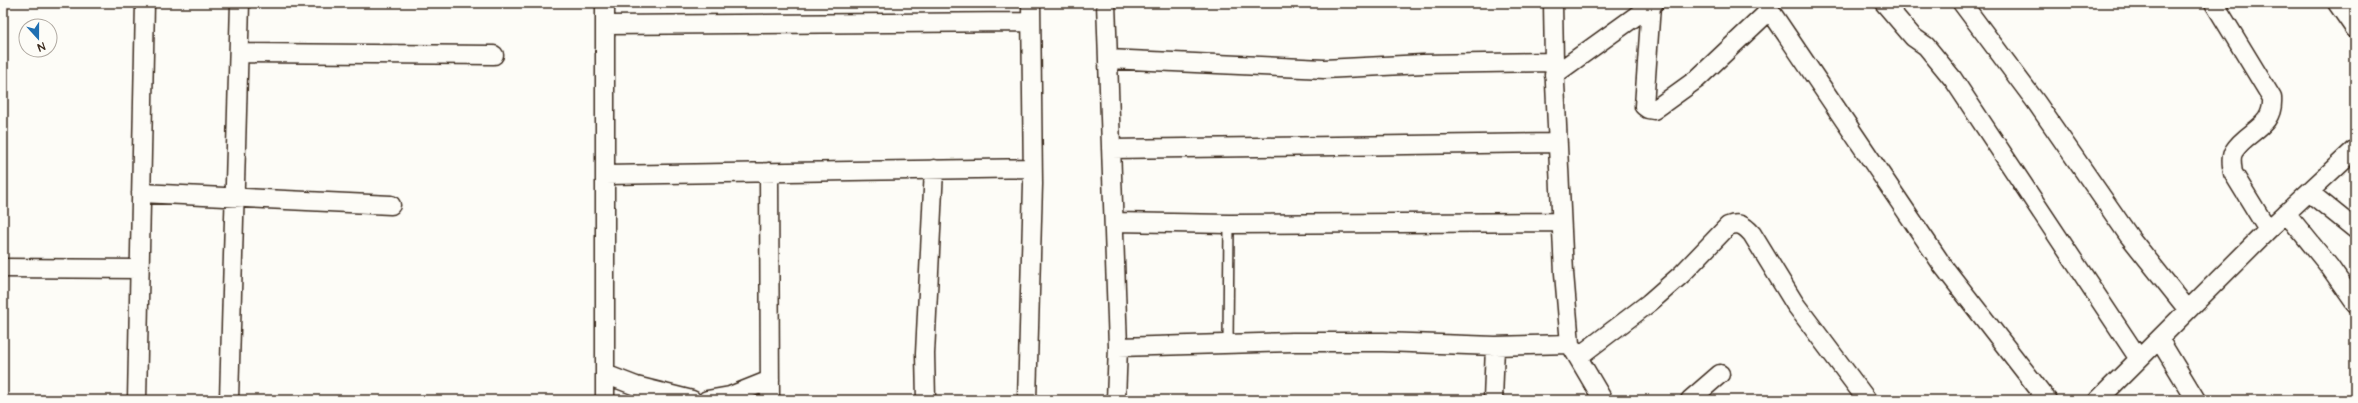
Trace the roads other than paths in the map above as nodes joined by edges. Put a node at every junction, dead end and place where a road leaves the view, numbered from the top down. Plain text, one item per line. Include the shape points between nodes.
1 (145, 3) edge
2 (240, 3) edge
3 (605, 3) edge
4 (1031, 3) edge
5 (1106, 3) edge
6 (1554, 3) edge
7 (1884, 3) edge
8 (1962, 3) edge
9 (2214, 3) edge
10 (2337, 3) edge
11 (1653, 4) edge
12 (1768, 7) edge
13 (1031, 22) junction
14 (606, 26) junction
15 (2355, 29) edge
16 (239, 53) junction
17 (494, 55) dead end
18 (1108, 59) junction
19 (1554, 68) junction
20 (1558, 143) junction
21 (1111, 149) junction
22 (2355, 149) edge
23 (1032, 168) junction
24 (934, 169) junction
25 (769, 172) junction
26 (606, 175) junction
27 (2309, 192) junction
28 (141, 193) junction
29 (236, 196) junction
30 (391, 205) dead end
31 (2286, 213) junction
32 (1114, 222) junction
33 (1561, 222) junction
34 (1229, 224) junction
35 (2355, 229) edge
36 (2268, 230) junction
37 (3, 268) edge
38 (139, 269) junction
39 (2355, 303) edge
40 (2188, 310) junction
41 (2159, 339) junction
42 (1228, 343) junction
43 (1495, 346) junction
44 (1118, 347) junction
45 (1574, 351) junction
46 (2139, 360) junction
47 (605, 374) junction
48 (1720, 374) dead end
49 (770, 380) junction
50 (136, 400) edge
51 (229, 400) edge
52 (605, 400) edge
53 (692, 400) edge
54 (707, 400) edge
55 (770, 400) edge
56 (926, 400) edge
57 (1027, 400) edge
58 (1116, 400) edge
59 (1493, 400) edge
60 (1603, 400) edge
61 (1690, 400) edge
62 (1866, 400) edge
63 (2047, 400) edge
64 (2098, 400) edge
65 (2196, 400) edge

1 - 28 street
2 - 16 street
3 - 14 street
4 - 13 street
5 - 18 street
6 - 19 street
7 - 46 street via 1913,37 1926,46 1953,79
8 - 40 street via 2036,102 2129,236
9 - 36 street via 2272,98 2273,110 2269,118 2233,152 2231,162 2233,173
10 - 15 street
11 - 12 street via 1644,106 1654,110 1697,80
11 - 19 street
12 - 63 street via 1944,266
13 - 14 street
13 - 23 street
14 - 26 street
16 - 17 street
16 - 29 street
18 - 19 street via 1324,69 1423,64
18 - 21 street
19 - 20 street
20 - 21 street
20 - 33 street
21 - 32 street
22 - 27 street
23 - 24 street
23 - 57 street
24 - 25 street
24 - 56 street via 925,354
25 - 26 street
25 - 49 street
26 - 47 street
27 - 31 street
27 - 35 street
28 - 29 street
28 - 38 street
29 - 30 street
29 - 51 street
31 - 36 street
31 - 39 street via 2330,266
32 - 34 street
32 - 44 street
33 - 34 street
33 - 45 street
34 - 42 lane
36 - 40 street
37 - 38 street
38 - 50 street
40 - 41 street
41 - 46 street
41 - 65 street
42 - 43 street via 1384,342
42 - 44 street
43 - 45 street
43 - 59 street
44 - 58 street
45 - 60 street
45 - 62 street via 1649,303 1682,274 1728,226 1737,223 1752,234 1795,304
46 - 64 street
47 - 52 street
47 - 53 street via 636,386
48 - 61 street
49 - 54 street via 730,396
49 - 55 street

